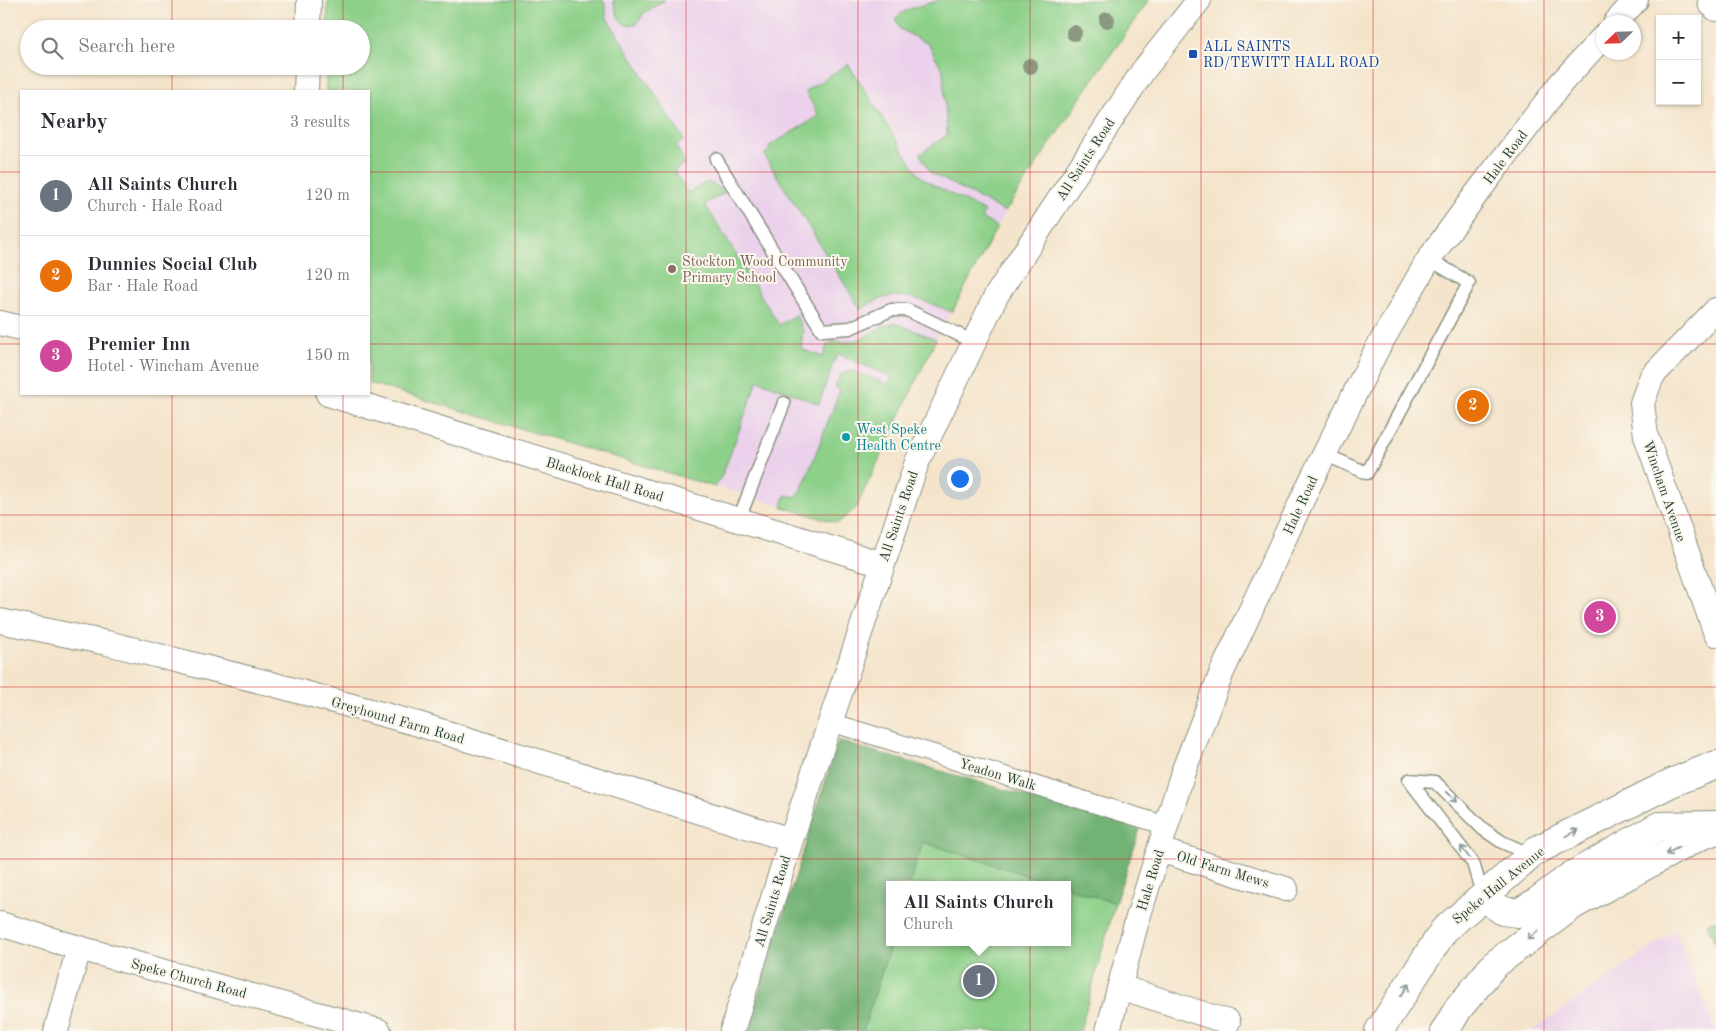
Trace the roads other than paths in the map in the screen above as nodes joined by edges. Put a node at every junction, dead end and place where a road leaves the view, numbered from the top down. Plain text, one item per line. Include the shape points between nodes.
1 (309, 0) edge
2 (1199, 0) edge
3 (1636, 0) edge
4 (1622, 15) edge
5 (308, 20) edge
6 (1596, 45) edge
7 (307, 75) edge
8 (306, 90) edge
9 (716, 159) dead end
10 (1429, 259) junction
11 (1716, 310) edge
12 (0, 323) edge
13 (20, 328) edge
14 (974, 342) junction
15 (331, 395) edge
16 (784, 403) dead end
17 (1324, 454) junction
18 (739, 520) junction
19 (882, 564) junction
20 (0, 621) edge
21 (1716, 634) edge
22 (830, 722) junction
23 (1716, 765) edge
24 (1716, 825) edge
25 (1167, 826) junction
26 (1716, 830) edge
27 (791, 840) junction
28 (1159, 850) junction
29 (1531, 855) junction
30 (1286, 889) dead end
31 (1483, 897) junction
32 (0, 924) edge
33 (79, 948) junction
34 (1120, 987) junction
35 (1228, 1022) dead end
36 (56, 1031) edge
37 (379, 1031) edge
38 (732, 1031) edge
39 (1108, 1031) edge
40 (1379, 1031) edge
41 (1445, 1031) edge

1 - 5 street
2 - 14 street, All Saints Road via 1143,71 996,296
3 - 4 street
6 - 10 street, Hale Road via 1561,84
7 - 8 street
9 - 14 lane via 822,330 850,328 891,310 907,310
10 - 17 street, Hale Road via 1376,351
10 - 17 lane via 1469,283 1367,473
11 - 21 street, Wincham Avenue via 1652,376 1642,403 1646,436
12 - 13 street
14 - 19 street, All Saints Road via 917,462
15 - 18 street, Blacklock Hall Road
16 - 18 lane
17 - 25 street, Hale Road via 1222,672 1183,772
18 - 19 street, Blacklock Hall Road
19 - 22 street, All Saints Road
20 - 27 street, Greyhound Farm Road via 107,643 409,722
22 - 25 street, Yeadon Walk
22 - 27 street, All Saints Road
29 -> 23 street, Speke Hall Avenue via 1670,783
24 - 31 street via 1659,826 1571,876 1518,913 1503,911
25 - 28 street, Hale Road
26 -> 41 street via 1573,905 1494,966 1458,1009
27 - 38 street, All Saints Road
28 - 30 street, Old Farm Mews
28 - 34 street, Hale Road
29 - 31 street, Speke Hall Avenue
31 -> 29 lane via 1473,863 1409,780 1435,782 1483,829
40 -> 31 street, Speke Hall Avenue via 1444,930
32 - 33 street, Speke Church Road
33 - 36 street
33 - 37 street, Speke Church Road
34 - 35 street
34 - 39 street, Hale Road

